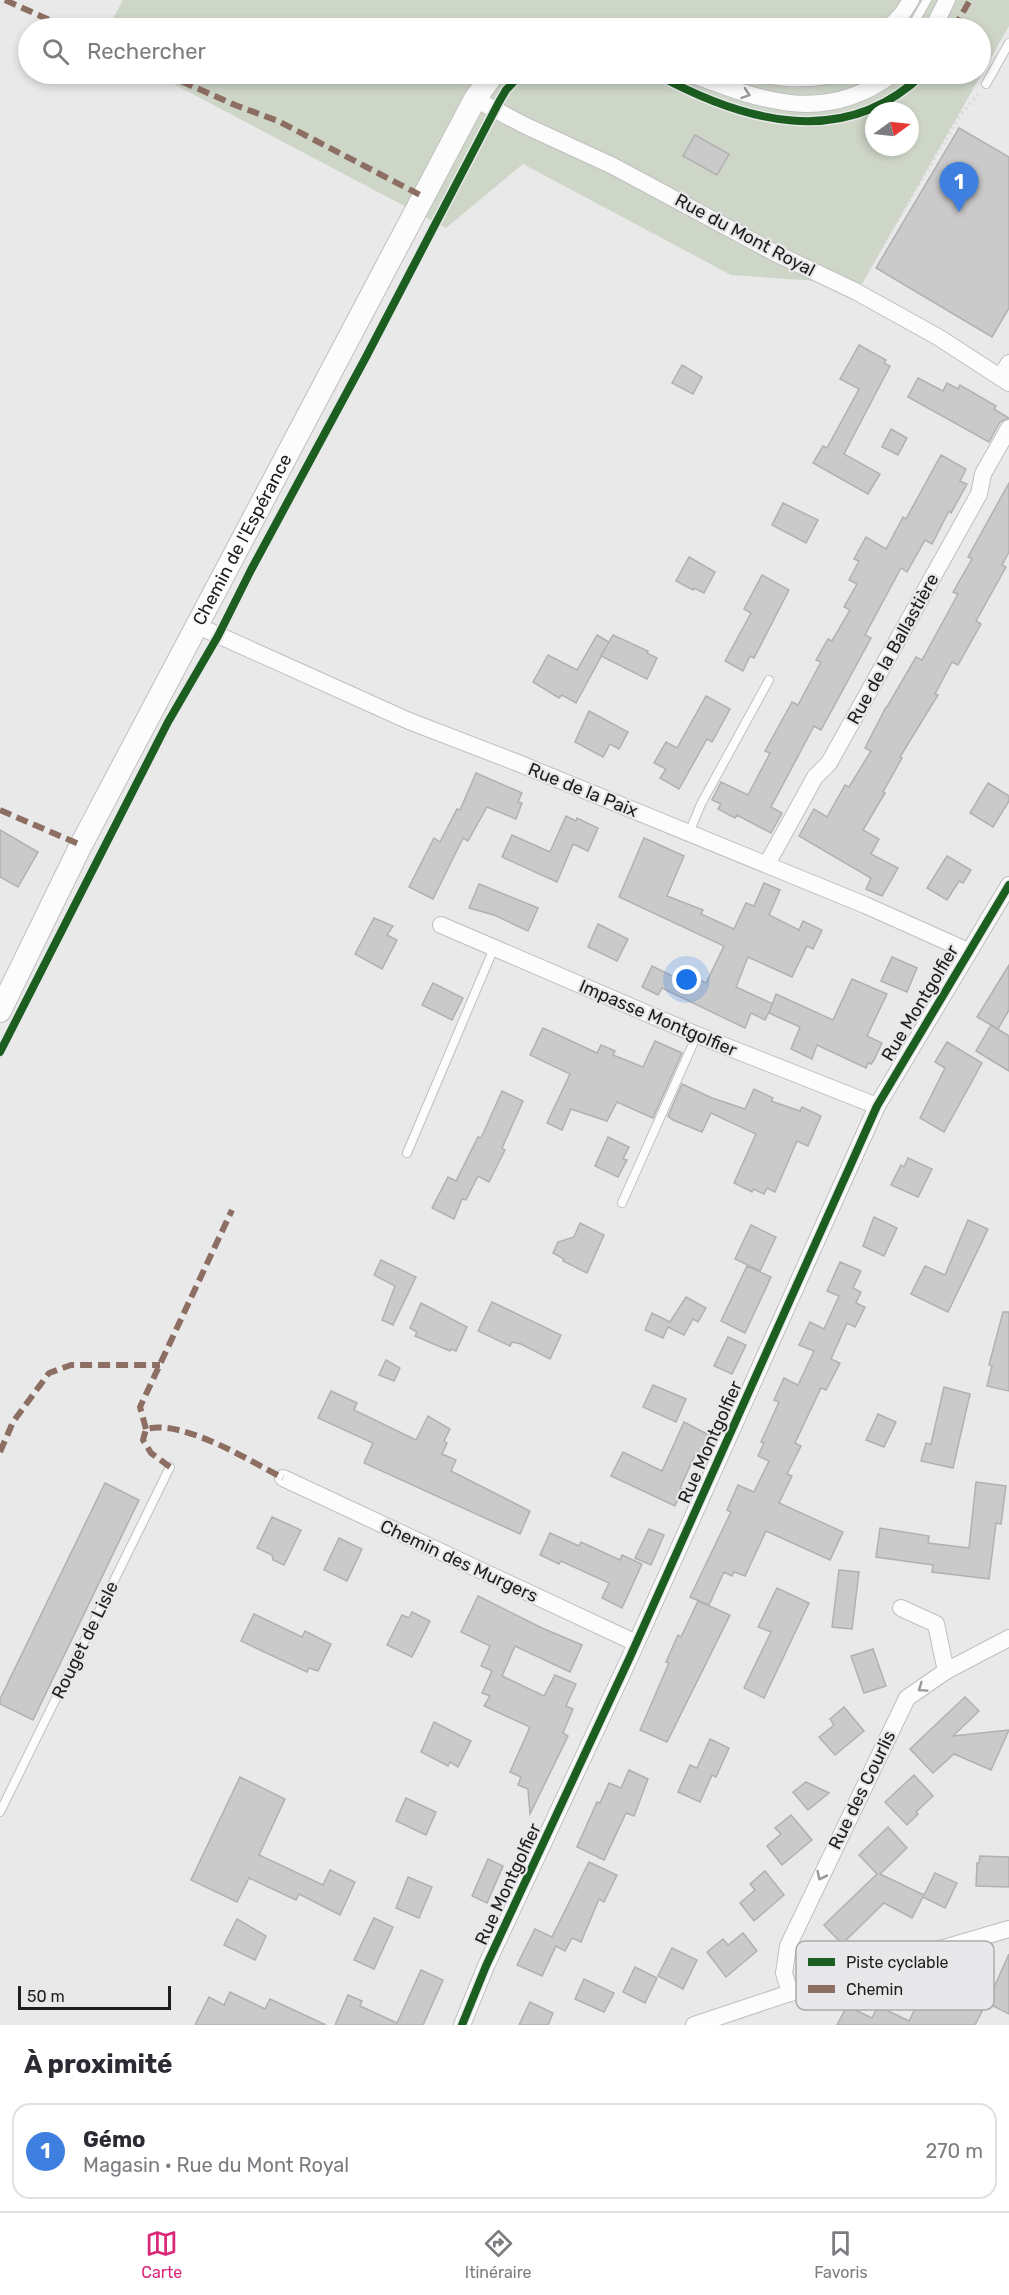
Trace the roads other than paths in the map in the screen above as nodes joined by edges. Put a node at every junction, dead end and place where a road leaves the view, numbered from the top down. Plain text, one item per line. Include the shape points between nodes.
1 (910, 0) edge
2 (927, 0) edge
3 (948, 0) edge
4 (898, 18) edge
5 (917, 18) edge
6 (938, 18) edge
7 (1009, 44) edge
8 (991, 75) edge
9 (486, 84) edge
10 (718, 84) edge
11 (876, 84) edge
12 (476, 99) junction
13 (1006, 374) edge
14 (1009, 428) edge
15 (198, 626) junction
16 (769, 680) dead end
17 (689, 833) junction
18 (767, 864) junction
19 (1009, 885) edge
20 (441, 925) dead end
21 (494, 948) junction
22 (968, 951) junction
23 (0, 1011) edge
24 (697, 1035) junction
25 (877, 1106) junction
26 (407, 1153) dead end
27 (622, 1203) dead end
28 (170, 1467) dead end
29 (283, 1478) dead end
30 (901, 1608) dead end
31 (1009, 1638) edge
32 (636, 1643) junction
33 (946, 1671) junction
34 (0, 1812) edge
35 (1009, 1929) edge
36 (968, 1941) edge
37 (796, 1991) edge
38 (790, 1993) junction
39 (462, 2025) edge
40 (694, 2025) edge

1 - 4 street
2 - 5 lane
3 - 6 street
7 - 8 lane
9 - 12 street, Chemin de l'Espérance
10 -> 11 street via 751,96 796,104 854,95
12 - 13 street, Rue du Mont Royal via 855,291
12 - 15 street, Chemin de l'Espérance
14 - 18 street, Rue de la Ballastière via 983,474 979,494 829,763 815,777
15 - 17 street, Rue de la Paix via 409,721
15 - 23 street, Chemin de l'Espérance via 81,845
16 - 17 lane
17 - 18 street, Rue de la Paix
18 - 22 street, Rue de la Paix
19 - 22 street, Rue Montgolfier
20 - 21 street, Impasse Montgolfier
21 - 24 street, Impasse Montgolfier
21 - 26 lane
22 - 25 street, Rue Montgolfier
24 - 25 street, Impasse Montgolfier
24 - 27 lane
25 - 32 street, Rue Montgolfier
28 - 34 lane, Rouget de Lisle
29 - 32 street, Chemin des Murgers
30 - 33 street via 936,1624
31 - 33 street, Rue des Courlis
32 - 39 street, Rue Montgolfier
33 -> 38 street, Rue des Courlis via 907,1698 788,1946 784,1972
35 - 36 street
37 - 38 street
38 - 40 street

